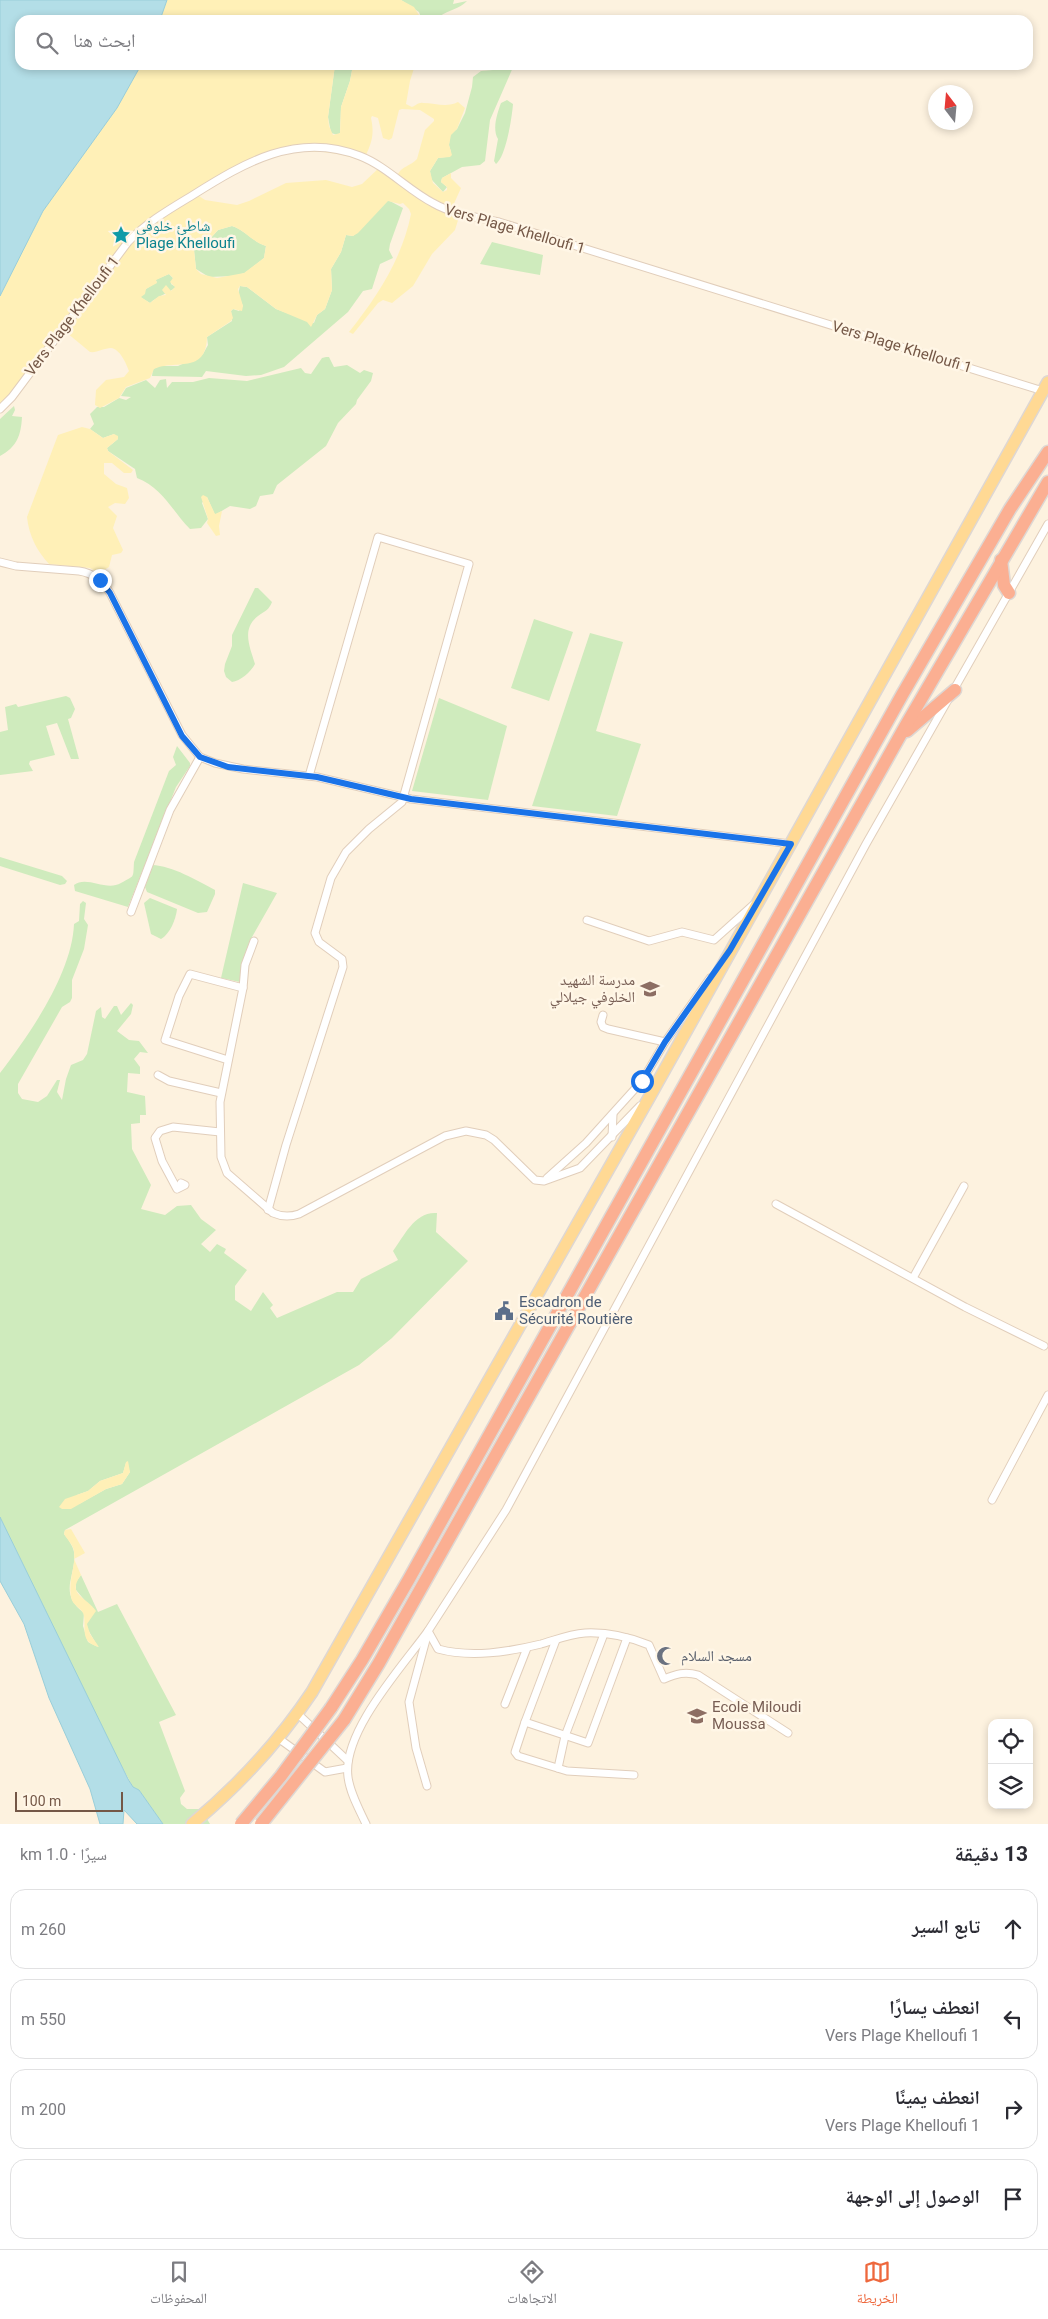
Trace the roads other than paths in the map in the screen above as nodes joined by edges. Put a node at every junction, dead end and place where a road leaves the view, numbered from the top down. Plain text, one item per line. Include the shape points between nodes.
1 (1046, 387) edge
2 (0, 409) edge
3 (1048, 452) edge
4 (1048, 482) edge
5 (1048, 524) edge
6 (1001, 560) junction
7 (0, 562) edge
8 (1009, 593) junction
9 (955, 690) junction
10 (898, 739) junction
11 (200, 757) junction
12 (309, 776) junction
13 (403, 797) junction
14 (791, 844) junction
15 (759, 900) junction
16 (131, 912) dead end
17 (587, 920) dead end
18 (254, 941) dead end
19 (730, 950) junction
20 (243, 988) junction
21 (603, 1015) dead end
22 (665, 1042) junction
23 (228, 1060) junction
24 (158, 1075) dead end
25 (221, 1093) junction
26 (650, 1096) junction
27 (613, 1113) junction
28 (220, 1132) junction
29 (612, 1137) junction
30 (544, 1180) junction
31 (181, 1183) dead end
32 (964, 1186) dead end
33 (776, 1204) dead end
34 (268, 1210) junction
35 (913, 1278) junction
36 (1044, 1346) dead end
37 (1048, 1395) edge
38 (992, 1500) dead end
39 (428, 1631) junction
40 (604, 1634) junction
41 (627, 1638) junction
42 (556, 1640) junction
43 (527, 1648) junction
44 (505, 1704) dead end
45 (298, 1714) junction
46 (525, 1722) junction
47 (788, 1733) dead end
48 (565, 1736) junction
49 (278, 1738) junction
50 (348, 1765) junction
51 (558, 1768) junction
52 (634, 1775) dead end
53 (427, 1786) dead end
54 (192, 1824) edge
55 (241, 1824) edge
56 (260, 1824) edge
57 (366, 1824) edge

1 - 2 street, Vers Plage Khelloufi 1 via 498,222 447,210 364,158 339,150 314,148 278,152 246,163 144,227 128,242
1 - 14 main road
3 - 55 highway, bridge via 1010,509 902,695 362,1660 281,1776
4 - 6 highway
5 - 8 street
6 - 8 highway via 1004,585
6 - 10 highway
7 - 11 street via 87,572 100,580 110,593 182,736
8 - 9 street
9 - 10 highway
9 - 39 street via 856,861 506,1510
10 - 56 highway, bridge via 379,1663 344,1720
11 - 12 street via 228,767
11 - 16 street via 170,810
12 - 13 street
12 - 13 street via 378,537 469,564
13 - 14 street
13 - 34 street via 399,806 369,829 341,858 329,885 316,934 319,942 342,959 343,967
14 - 15 main road
15 - 17 street via 714,940 682,932 649,941
15 - 19 main road
18 - 20 street
19 - 22 street
19 - 26 main road
20 - 23 street
20 - 23 street via 190,974 165,1040
21 - 22 street via 600,1022 603,1027
22 - 27 street via 642,1081
23 - 25 street
24 - 25 street via 169,1081
25 - 28 street
26 - 29 street
26 - 45 main road
27 - 29 street
27 - 30 street via 586,1144
28 - 31 street via 173,1127 160,1131 155,1138 162,1161 177,1189 185,1185
28 - 34 street via 224,1168
29 - 30 street via 580,1168
30 - 34 street via 535,1180 494,1140 466,1131 432,1141 300,1214 285,1217
32 - 35 street
33 - 35 street
35 - 36 street
37 - 38 street
39 - 43 street via 438,1649 452,1653 508,1652
39 - 50 street via 360,1723
39 - 53 street via 409,1702 416,1748
40 - 41 street
40 - 42 street via 584,1633
40 - 48 street
41 - 47 street via 649,1644 664,1679 680,1673 698,1675
41 - 48 street via 588,1743
42 - 43 street
42 - 46 street
43 - 44 street
45 - 49 main road
45 - 50 street
46 - 48 street
46 - 51 street via 515,1752 518,1756
48 - 51 street
49 - 50 street via 325,1772
49 - 54 main road via 255,1767
50 - 57 street via 350,1788
51 - 52 street

